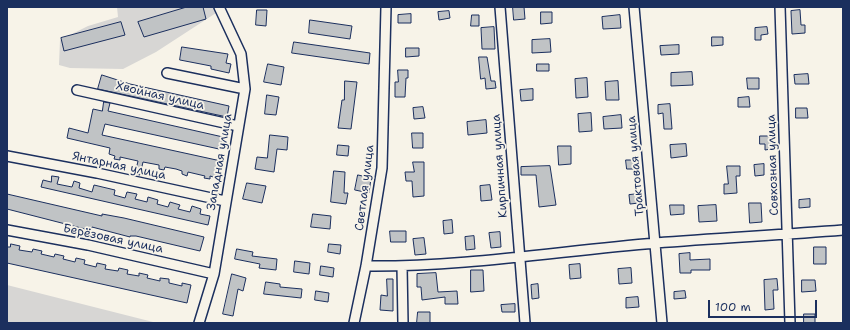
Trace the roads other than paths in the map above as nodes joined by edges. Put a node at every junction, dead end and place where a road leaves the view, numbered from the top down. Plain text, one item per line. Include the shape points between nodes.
1 (219, 7) edge
2 (386, 7) edge
3 (500, 7) edge
4 (634, 7) edge
5 (780, 7) edge
6 (167, 73) dead end
7 (245, 89) junction
8 (77, 90) dead end
9 (238, 126) junction
10 (7, 156) edge
11 (225, 201) junction
12 (7, 230) edge
13 (843, 230) edge
14 (787, 234) junction
15 (656, 243) junction
16 (520, 258) junction
17 (366, 266) junction
18 (402, 266) junction
19 (214, 274) junction
20 (199, 323) edge
21 (354, 323) edge
22 (403, 323) edge
23 (525, 323) edge
24 (662, 323) edge
25 (790, 323) edge

1 - 7 street, Западная улица via 241,54
2 - 17 street, Светлая улица via 382,168
3 - 16 street, Кирпичная улица
4 - 15 street, Трактовая улица
5 - 14 street, Совхозная улица
6 - 7 street
7 - 9 street, Западная улица
8 - 9 street, Хвойная улица
9 - 11 street, Западная улица
10 - 11 street, Янтарная улица
11 - 19 street, Западная улица
12 - 19 street, Берёзовая улица via 88,245
13 - 14 street
14 - 15 street
14 - 25 street, Совхозная улица
15 - 16 street
15 - 24 street, Трактовая улица
16 - 18 street
16 - 23 street, Кирпичная улица
17 - 18 street
17 - 21 street, Светлая улица
18 - 22 street
19 - 20 street, Западная улица

